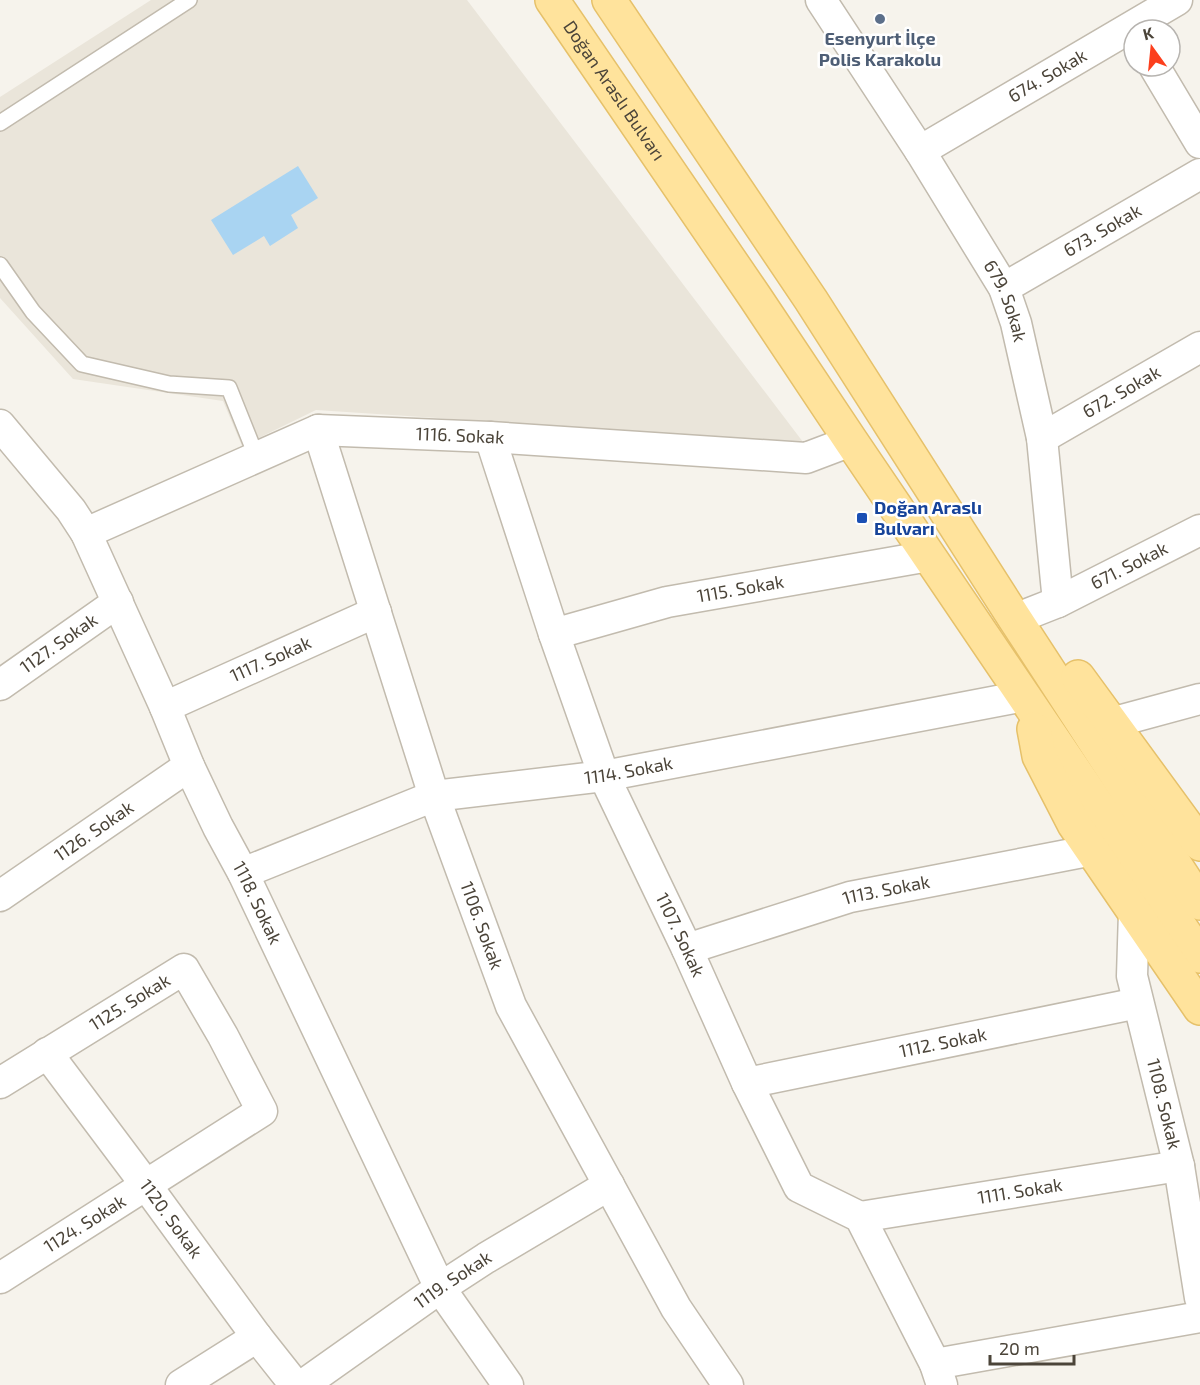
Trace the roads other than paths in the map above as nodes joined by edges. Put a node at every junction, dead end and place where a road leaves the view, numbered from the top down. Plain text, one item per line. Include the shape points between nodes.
1 (189, 0) edge
2 (552, 0) edge
3 (609, 0) edge
4 (821, 0) edge
5 (1177, 0) edge
6 (1150, 18) edge
7 (1122, 36) edge
8 (1161, 78) edge
9 (0, 123) edge
10 (1200, 143) edge
11 (920, 151) junction
12 (1200, 174) edge
13 (0, 265) edge
14 (1004, 288) junction
15 (1200, 347) edge
16 (0, 425) edge
17 (318, 430) junction
18 (490, 438) junction
19 (1042, 438) junction
20 (851, 441) junction
21 (257, 458) junction
22 (1200, 530) edge
23 (86, 533) junction
24 (929, 556) junction
25 (118, 602) junction
26 (1058, 602) junction
27 (376, 612) junction
28 (1016, 619) junction
29 (554, 634) junction
30 (0, 685) edge
31 (1200, 699) edge
32 (1027, 700) junction
33 (165, 707) junction
34 (1111, 723) junction
35 (189, 766) junction
36 (604, 776) junction
37 (434, 796) junction
38 (1200, 844) edge
39 (1093, 850) junction
40 (243, 873) junction
41 (0, 896) edge
42 (1200, 903) edge
43 (1134, 912) junction
44 (687, 949) junction
45 (1200, 956) edge
46 (1138, 1004) junction
47 (1200, 1008) edge
48 (48, 1053) junction
49 (0, 1083) edge
50 (747, 1083) junction
51 (262, 1111) joint
52 (1179, 1166) junction
53 (146, 1185) junction
54 (609, 1185) junction
55 (860, 1217) junction
56 (0, 1278) edge
57 (440, 1288) junction
58 (1200, 1298) edge
59 (1200, 1317) edge
60 (256, 1337) junction
61 (938, 1375) edge
62 (181, 1385) edge
63 (295, 1385) edge
64 (303, 1385) edge
65 (508, 1385) edge
66 (728, 1385) edge

1 - 9 lane
2 - 20 main road, Doğan Araslı Bulvarı
3 - 28 main road via 811,300
4 - 11 street, 679. Sokak
5 - 6 street, 674. Sokak
7 - 11 street, 674. Sokak
8 - 10 street
11 - 14 street, 679. Sokak
12 - 14 street, 673. Sokak
13 - 21 lane via 33,312 82,364 169,384 229,388
14 - 19 street, 679. Sokak via 1016,322
15 - 19 street, 672. Sokak
16 - 23 street, 1118. Sokak
17 - 18 street, 1116. Sokak
17 - 21 street, 1116. Sokak
17 - 27 street, 1106. Sokak
18 - 20 street, 1116. Sokak via 806,458
18 - 29 street, 1107. Sokak
19 - 26 street, 679. Sokak
20 - 24 main road, Doğan Araslı Bulvarı
21 - 23 street, 1116. Sokak
22 - 26 street, 671. Sokak
23 - 25 street, 1118. Sokak
24 - 29 street, 1115. Sokak via 667,602
24 - 32 main road, Doğan Araslı Bulvarı
25 - 30 street, 1127. Sokak
25 - 33 street, 1118. Sokak
26 - 28 street
27 - 33 street, 1117. Sokak
27 - 37 street, 1106. Sokak
28 - 34 main road via 1059,652
28 - 42 main road
29 - 36 street, 1107. Sokak
31 - 34 street
32 - 36 street, 1114. Sokak
32 - 39 main road via 1040,756 1074,824
32 - 45 main road, Doğan Araslı Bulvarı
33 - 35 street, 1118. Sokak
34 - 38 main road
35 - 40 street, 1118. Sokak
35 - 41 street, 1126. Sokak
36 - 37 street, 1114. Sokak
36 - 44 street, 1107. Sokak
37 - 40 street, 1114. Sokak
37 - 54 street, 1106. Sokak via 511,1006
39 - 43 main road
39 - 44 street, 1113. Sokak via 850,897
40 - 57 street, 1118. Sokak
43 - 46 street, 1108. Sokak via 1132,976
43 - 47 main road
44 - 50 street, 1107. Sokak
46 - 50 street, 1112. Sokak
46 - 52 street, 1108. Sokak
48 - 49 street, 1125. Sokak
48 - 51 street, 1125. Sokak via 184,969
48 - 53 street, 1120. Sokak
50 - 55 street, 1107. Sokak via 799,1187
51 - 53 street, 1124. Sokak
52 - 55 street, 1111. Sokak
52 - 58 street, 1108. Sokak
53 - 56 street, 1124. Sokak
53 - 60 street, 1120. Sokak
54 - 57 street, 1119. Sokak
54 - 66 street, 1106. Sokak via 676,1308
55 - 61 street
57 - 64 street, 1119. Sokak
57 - 65 street, 1118. Sokak
59 - 61 street
60 - 62 street
60 - 63 street, 1120. Sokak

